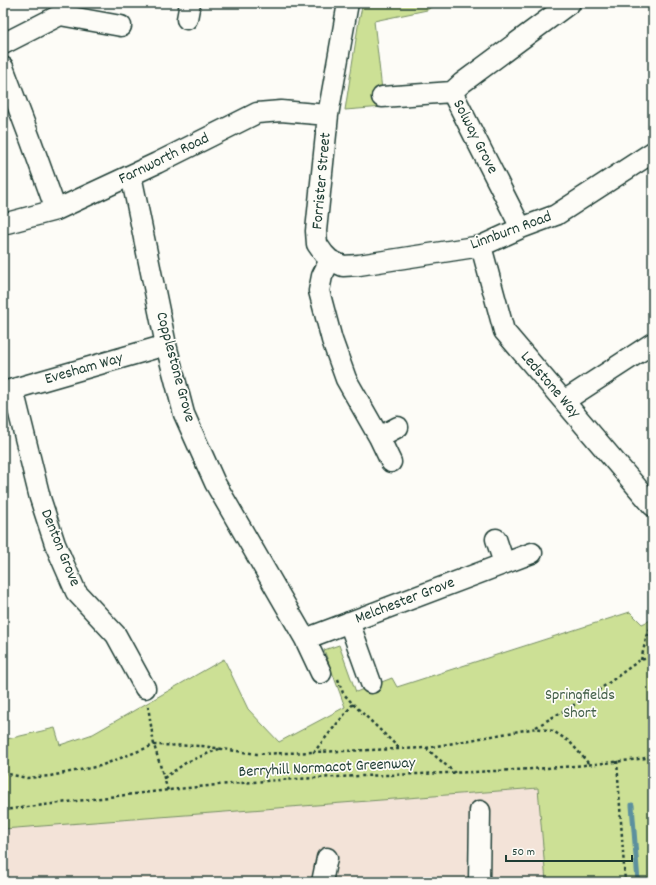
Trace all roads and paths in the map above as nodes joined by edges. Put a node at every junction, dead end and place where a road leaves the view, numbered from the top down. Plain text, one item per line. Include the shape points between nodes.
1 (348, 3) edge
2 (570, 3) edge
3 (121, 26) dead end
4 (3, 44) edge
5 (3, 67) edge
6 (452, 92) junction
7 (382, 97) dead end
8 (328, 115) junction
9 (653, 152) edge
10 (131, 176) junction
11 (56, 210) junction
12 (3, 224) edge
13 (521, 228) junction
14 (481, 246) junction
15 (330, 260) junction
16 (653, 343) edge
17 (166, 345) junction
18 (8, 391) edge
19 (564, 401) junction
20 (398, 427) dead end
21 (378, 437) junction
22 (391, 462) dead end
23 (653, 506) edge
24 (496, 539) dead end
25 (532, 553) dead end
26 (504, 563) junction
27 (349, 622) junction
28 (653, 623) edge
29 (305, 639) junction
30 (653, 657) edge
31 (640, 660) junction
32 (321, 673) dead end
33 (371, 682) dead end
34 (145, 688) joint
35 (343, 693) dead end
36 (353, 704) junction
37 (536, 728) junction
38 (154, 745) junction
39 (426, 748) junction
40 (220, 749) junction
41 (399, 749) junction
42 (314, 752) junction
43 (653, 757) edge
44 (617, 761) junction
45 (588, 764) junction
46 (3, 773) edge
47 (455, 773) junction
48 (164, 778) junction
49 (168, 790) junction
50 (3, 810) edge
51 (480, 811) dead end
52 (327, 858) dead end
53 (322, 882) edge
54 (479, 882) edge
55 (625, 882) edge

1 - 8 street, Forrister Street
2 - 6 street, Solway Grove
3 - 4 street via 60,15
5 - 11 street
6 - 7 street
6 - 13 street, Solway Grove
8 - 10 street, Farnworth Road via 281,111 257,113
8 - 15 street, Forrister Street via 316,231 317,244
9 - 13 street, Linnburn Road via 556,216
10 - 11 street, Farnworth Road
10 - 17 street, Copplestone Grove
11 - 12 street, Farnworth Road
13 - 14 street, Linnburn Road
14 - 15 street, Linnburn Road via 359,265 342,266
14 - 19 street, Ledstone Way via 504,331
15 - 21 street via 322,276 319,291 323,310 346,379
16 - 19 street
17 - 18 street, Evesham Way
17 - 29 street, Copplestone Grove via 184,414 215,483
18 - 34 street, Denton Grove via 55,544 76,592 116,635
19 - 23 street, Ledstone Way
20 - 21 street
21 - 22 street
24 - 26 street
25 - 26 street, Melchester Grove
26 - 27 street, Melchester Grove
27 - 29 street, Melchester Grove
27 - 33 street
28 - 31 path
29 - 32 street, Copplestone Grove
30 - 31 path
31 - 37 path via 596,692
34 - 38 path
35 - 36 path
36 - 41 path
36 - 42 path
37 - 39 path
37 - 45 path via 553,731 570,742
38 - 40 path
38 - 46 path via 100,766 50,776 27,778
38 - 48 path
39 - 41 path
39 - 47 path
40 - 42 path via 257,754
40 - 48 path via 187,762
41 - 42 path
43 - 44 path, Berryhill Normacot Greenway
44 - 45 path, Berryhill Normacot Greenway
44 - 55 path
45 - 47 path, Berryhill Normacot Greenway
47 - 49 path, Berryhill Normacot Greenway via 280,780
48 - 49 path
49 - 50 path, Berryhill Normacot Greenway
51 - 54 street
52 - 53 street

